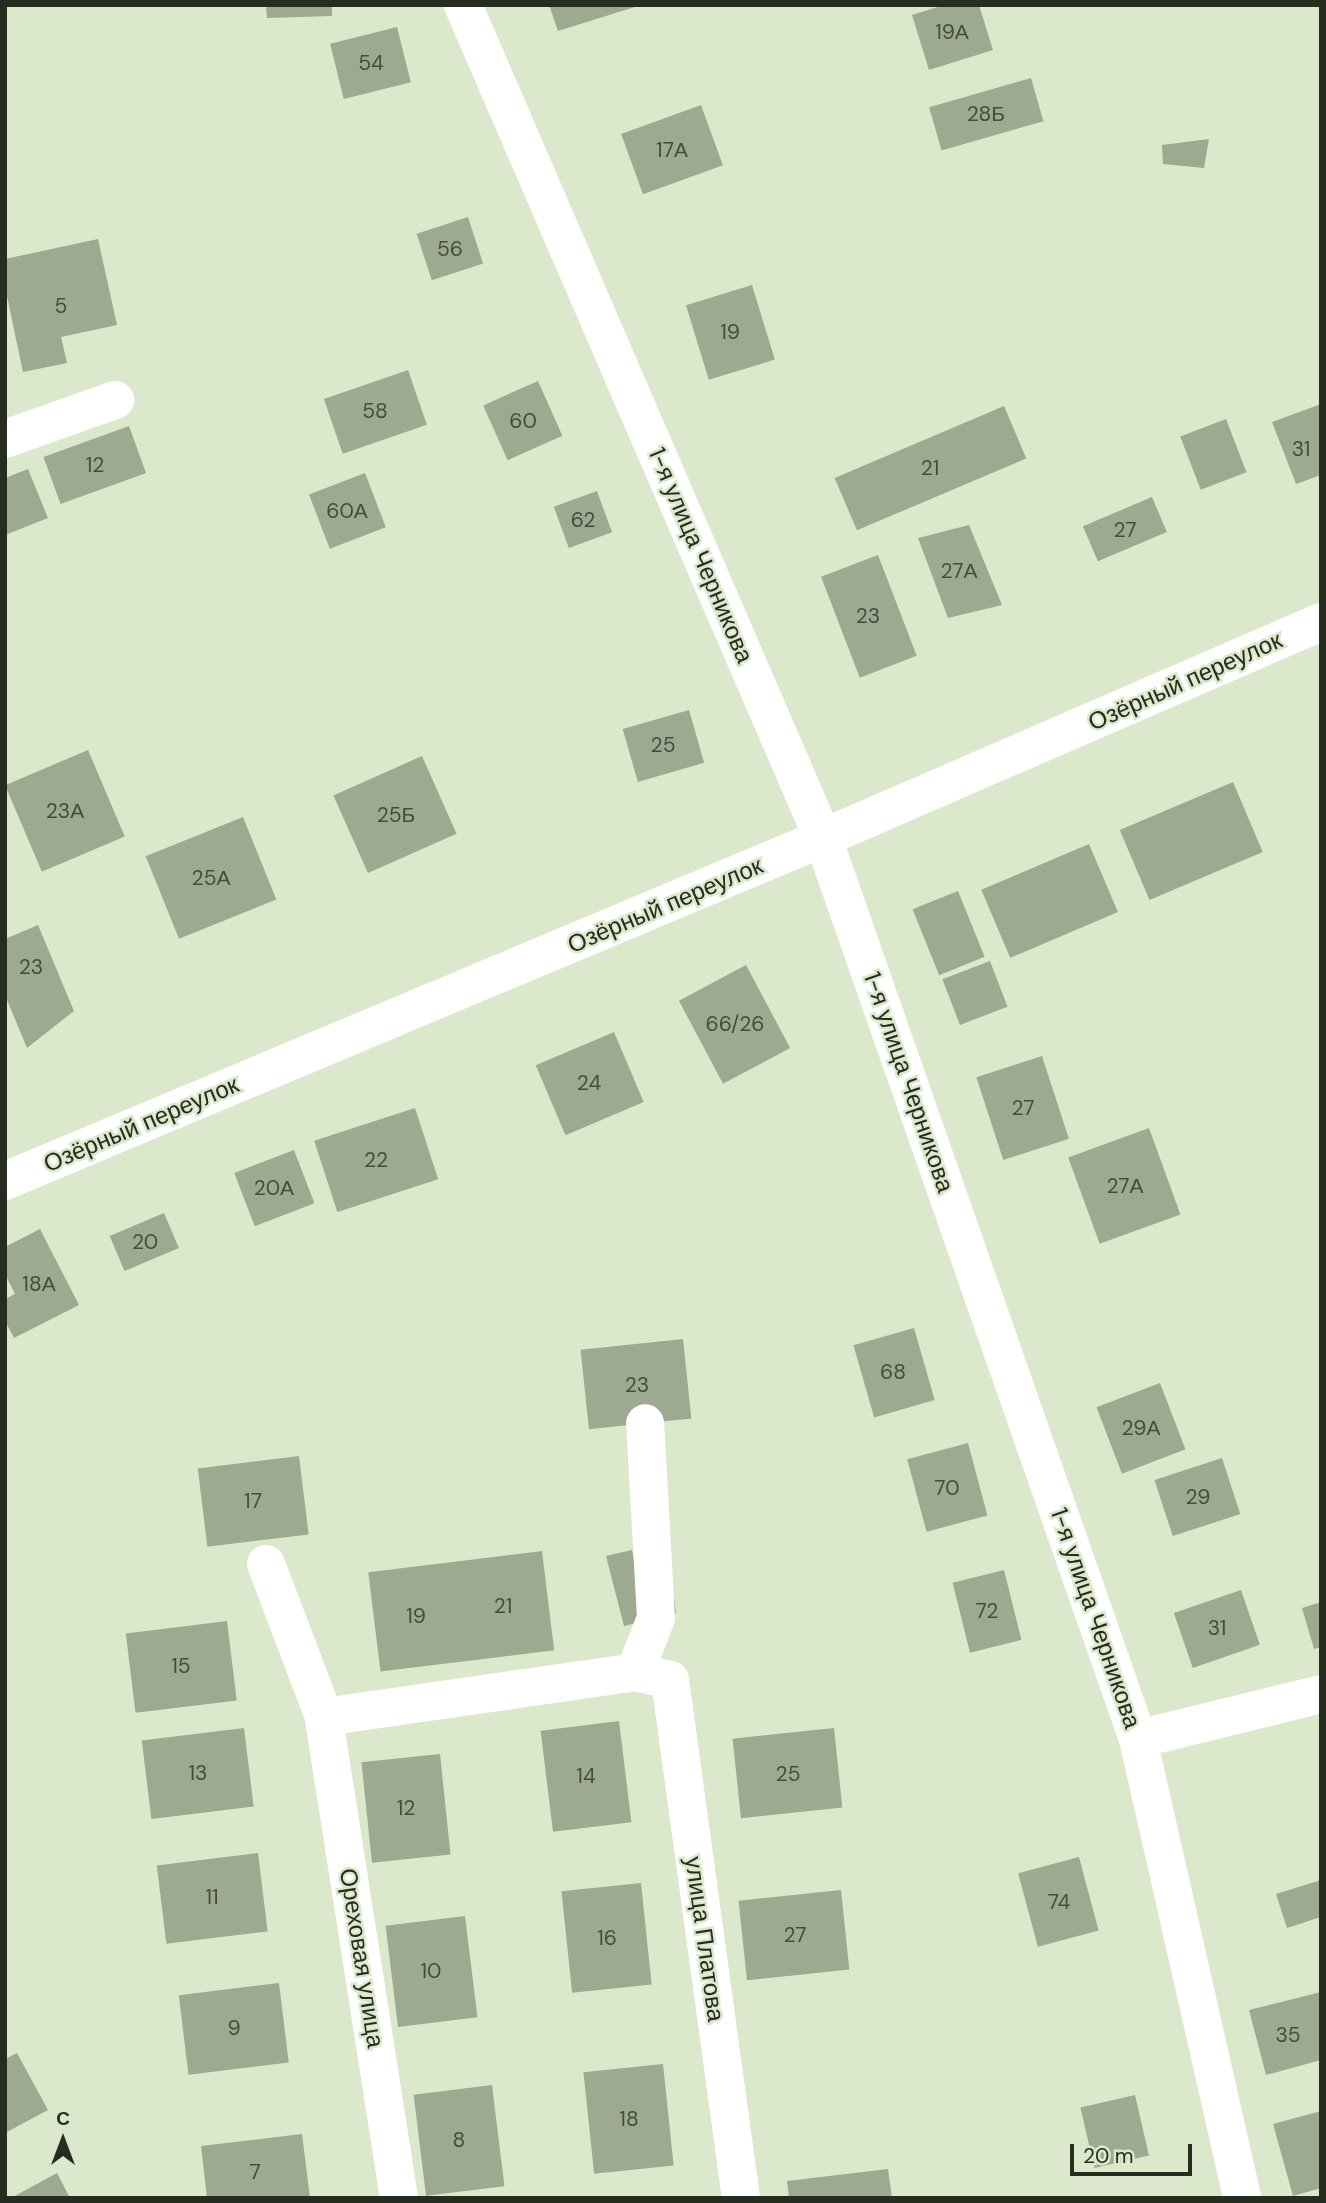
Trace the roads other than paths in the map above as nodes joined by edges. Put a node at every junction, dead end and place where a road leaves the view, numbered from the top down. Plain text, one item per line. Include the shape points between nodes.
1 (463, 5) edge
2 (115, 400) dead end
3 (5, 439) edge
4 (1321, 622) edge
5 (823, 838) junction
6 (5, 1181) edge
7 (645, 1423) dead end
8 (266, 1564) dead end
9 (652, 1676) junction
10 (1321, 1694) edge
11 (324, 1717) junction
12 (1138, 1738) junction
13 (399, 2198) edge
14 (741, 2198) edge
15 (1242, 2198) edge

1 - 5 street, 1-я улица Черникова
2 - 3 street
4 - 5 street, Озёрный переулок
5 - 6 street, Озёрный переулок
5 - 12 street, 1-я улица Черникова
7 - 9 street via 656,1618
8 - 11 street, Ореховая улица
9 - 11 street
9 - 14 street, улица Платова
10 - 12 street
11 - 13 street, Ореховая улица
12 - 15 street, 1-я улица Черникова

